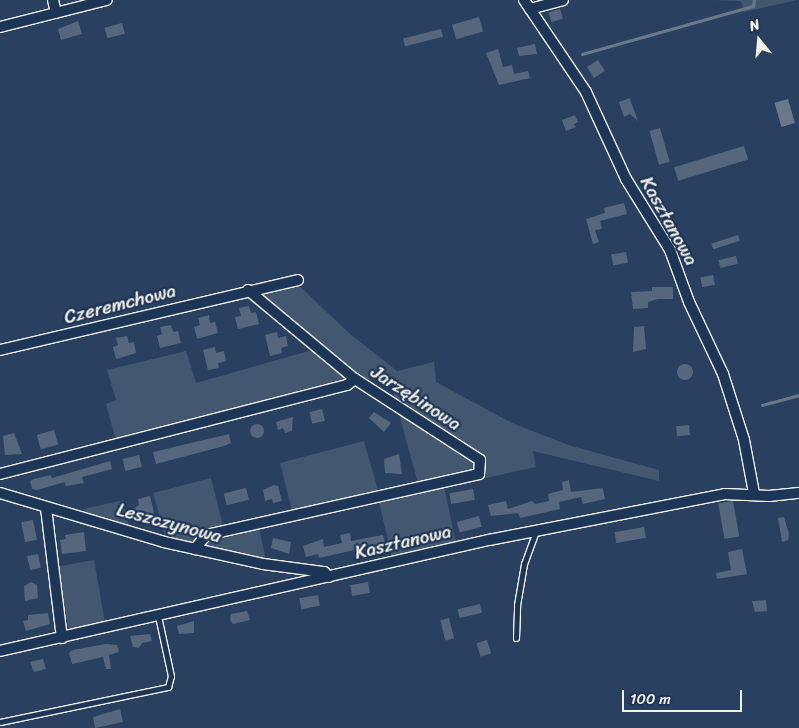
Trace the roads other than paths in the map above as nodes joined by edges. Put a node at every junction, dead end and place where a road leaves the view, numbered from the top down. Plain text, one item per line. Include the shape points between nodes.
1 (53, 0) edge
2 (107, 0) edge
3 (563, 0) edge
4 (527, 5) edge
5 (56, 13) junction
6 (0, 27) edge
7 (298, 280) dead end
8 (248, 290) junction
9 (0, 350) edge
10 (355, 379) junction
11 (0, 474) edge
12 (0, 493) edge
13 (754, 493) junction
14 (799, 493) edge
15 (46, 508) junction
16 (536, 531) junction
17 (195, 549) junction
18 (329, 577) junction
19 (158, 616) junction
20 (62, 638) junction
21 (516, 638) dead end
22 (0, 651) edge
23 (0, 722) edge

1 - 5 street
2 - 5 street
3 - 4 street, Kasztanowa
4 - 13 street, Kasztanowa via 586,92 626,179 672,256 734,405
5 - 6 street
7 - 8 street, Czeremchowa
8 - 9 street, Czeremchowa
8 - 10 street
10 - 11 street, Jarzębinowa via 347,385
10 - 17 street, Jarzębinowa via 480,460 479,474 206,535
12 - 15 street, Leszczynowa
13 - 14 street, Kasztanowa via 769,496
13 - 16 street, Kasztanowa via 725,494
15 - 17 street, Leszczynowa
15 - 20 street
16 - 18 street, Kasztanowa
16 - 21 lane via 524,564 517,605
17 - 18 street, Leszczynowa via 324,572
18 - 19 street, Kasztanowa
19 - 20 street, Kasztanowa
19 - 23 lane via 171,676 168,687
20 - 22 street, Kasztanowa

